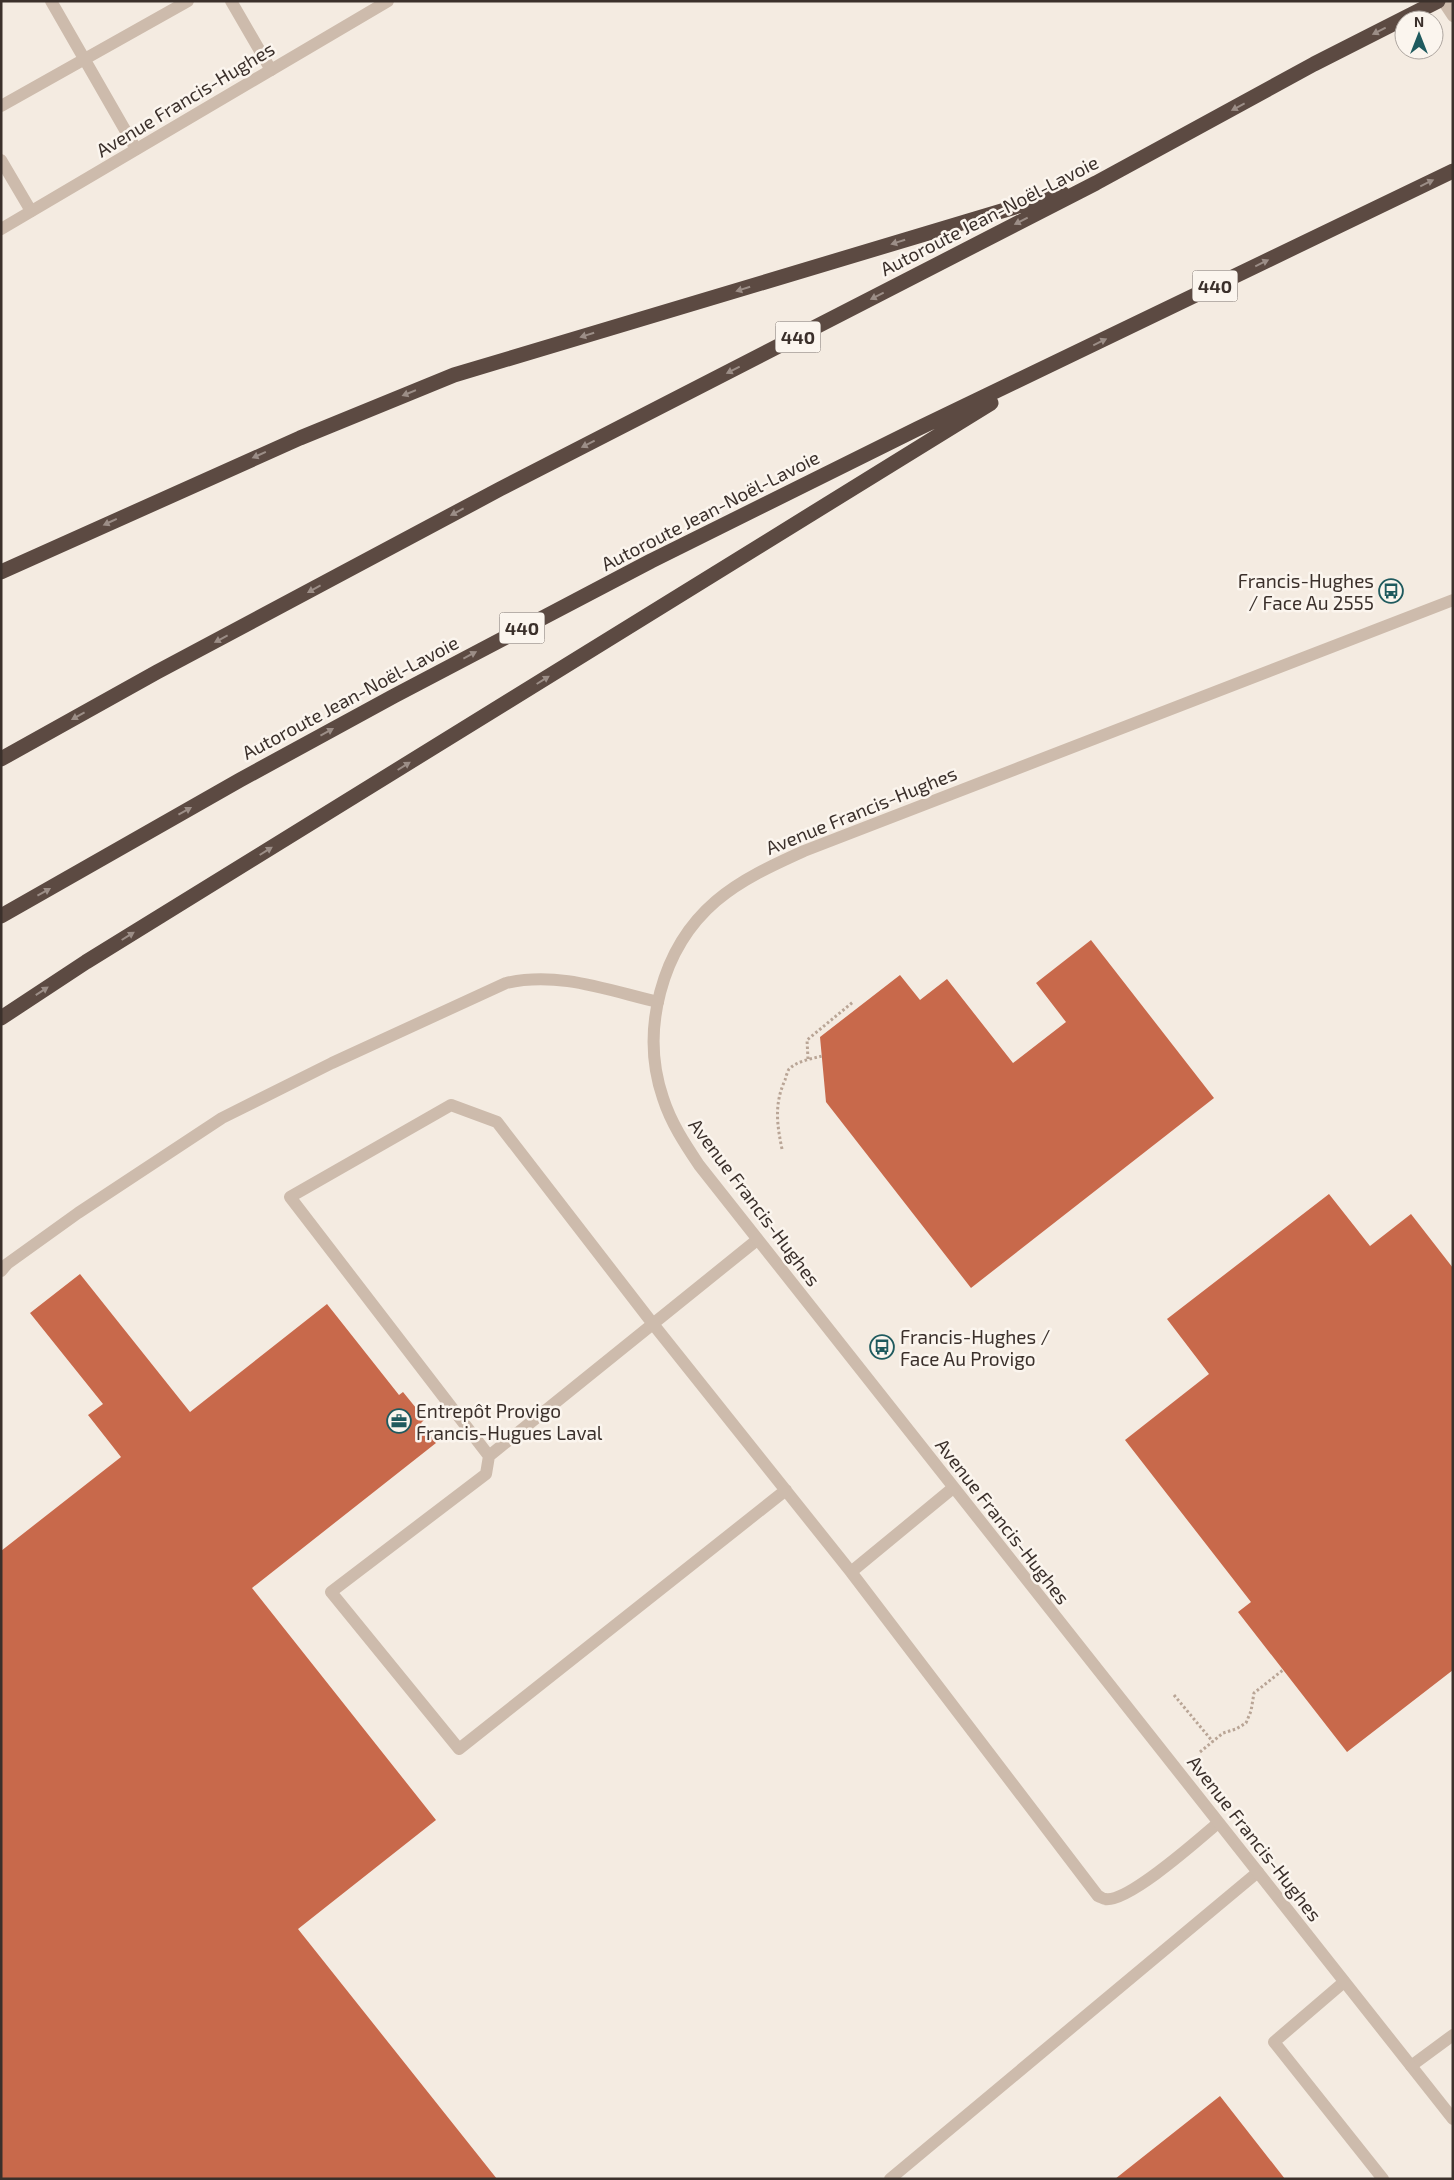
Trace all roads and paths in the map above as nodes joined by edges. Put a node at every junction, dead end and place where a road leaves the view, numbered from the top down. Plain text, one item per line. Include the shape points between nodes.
1 (51, 1) edge
2 (188, 1) edge
3 (231, 1) edge
4 (388, 1) edge
5 (1438, 1) edge
6 (1443, 1) edge
7 (1453, 16) edge
8 (84, 60) junction
9 (271, 70) junction
10 (1, 106) edge
11 (136, 149) junction
12 (1, 160) edge
13 (1453, 171) edge
14 (1096, 183) junction
15 (31, 211) junction
16 (1, 229) edge
17 (1056, 363) junction
18 (1, 572) edge
19 (1453, 600) edge
20 (1, 759) edge
21 (1, 916) edge
22 (658, 1002) junction
23 (853, 1002) dead end
24 (1, 1018) edge
25 (822, 1056) dead end
26 (808, 1059) junction
27 (782, 1149) dead end
28 (757, 1240) junction
29 (1, 1271) edge
30 (653, 1324) junction
31 (489, 1456) junction
32 (953, 1488) junction
33 (786, 1490) junction
34 (851, 1572) junction
35 (1283, 1670) dead end
36 (1174, 1695) dead end
37 (1214, 1742) junction
38 (1200, 1752) dead end
39 (1218, 1823) junction
40 (1258, 1872) junction
41 (1344, 1982) junction
42 (1453, 2035) edge
43 (1411, 2066) junction
44 (1453, 2119) edge
45 (890, 2179) edge
46 (1383, 2179) edge

1 - 8 street
2 - 8 street
3 - 9 street
4 - 9 street, Avenue Francis-Hughes
5 -> 14 highway, Autoroute Jean-Noël-Lavoie / 440 via 1314,64
6 - 7 street
8 - 10 street
8 - 11 street
9 - 11 street, Avenue Francis-Hughes
11 - 15 street, Avenue Francis-Hughes
12 - 15 street
17 -> 13 highway, Autoroute Jean-Noël-Lavoie / 440
14 -> 18 highway via 454,375 274,449
14 -> 20 highway, Autoroute Jean-Noël-Lavoie / 440 via 500,489
15 - 16 street, Avenue Francis-Hughes
21 -> 17 highway, Autoroute Jean-Noël-Lavoie / 440 via 240,780 486,647 744,514
24 -> 17 highway via 86,962
19 - 22 street, Avenue Francis-Hughes via 804,851 763,870 714,902 688,932 669,965
22 - 28 street, Avenue Francis-Hughes via 654,1021 655,1060 660,1089 670,1116 696,1160
22 - 29 street via 546,978 506,983 222,1118 78,1213 6,1264
23 - 26 path via 807,1040
25 - 26 path
26 - 27 path via 790,1069 776,1108
28 - 30 street
28 - 32 street, Avenue Francis-Hughes
30 - 31 street
30 - 31 street via 497,1122 460,1108 451,1105 290,1197
30 - 33 street
31 - 33 street via 486,1474 331,1592 458,1749
32 - 34 street
32 - 39 street, Avenue Francis-Hughes
33 - 34 street
34 - 39 street via 1098,1896 1106,1900 1122,1896 1146,1881
35 - 37 path via 1254,1694 1246,1723 1224,1733
36 - 37 path
37 - 38 path
39 - 40 street, Avenue Francis-Hughes
40 - 41 street, Avenue Francis-Hughes
40 - 45 street
41 - 43 street, Avenue Francis-Hughes
41 - 46 street via 1274,2042
42 - 43 street
43 - 44 street, Avenue Francis-Hughes

